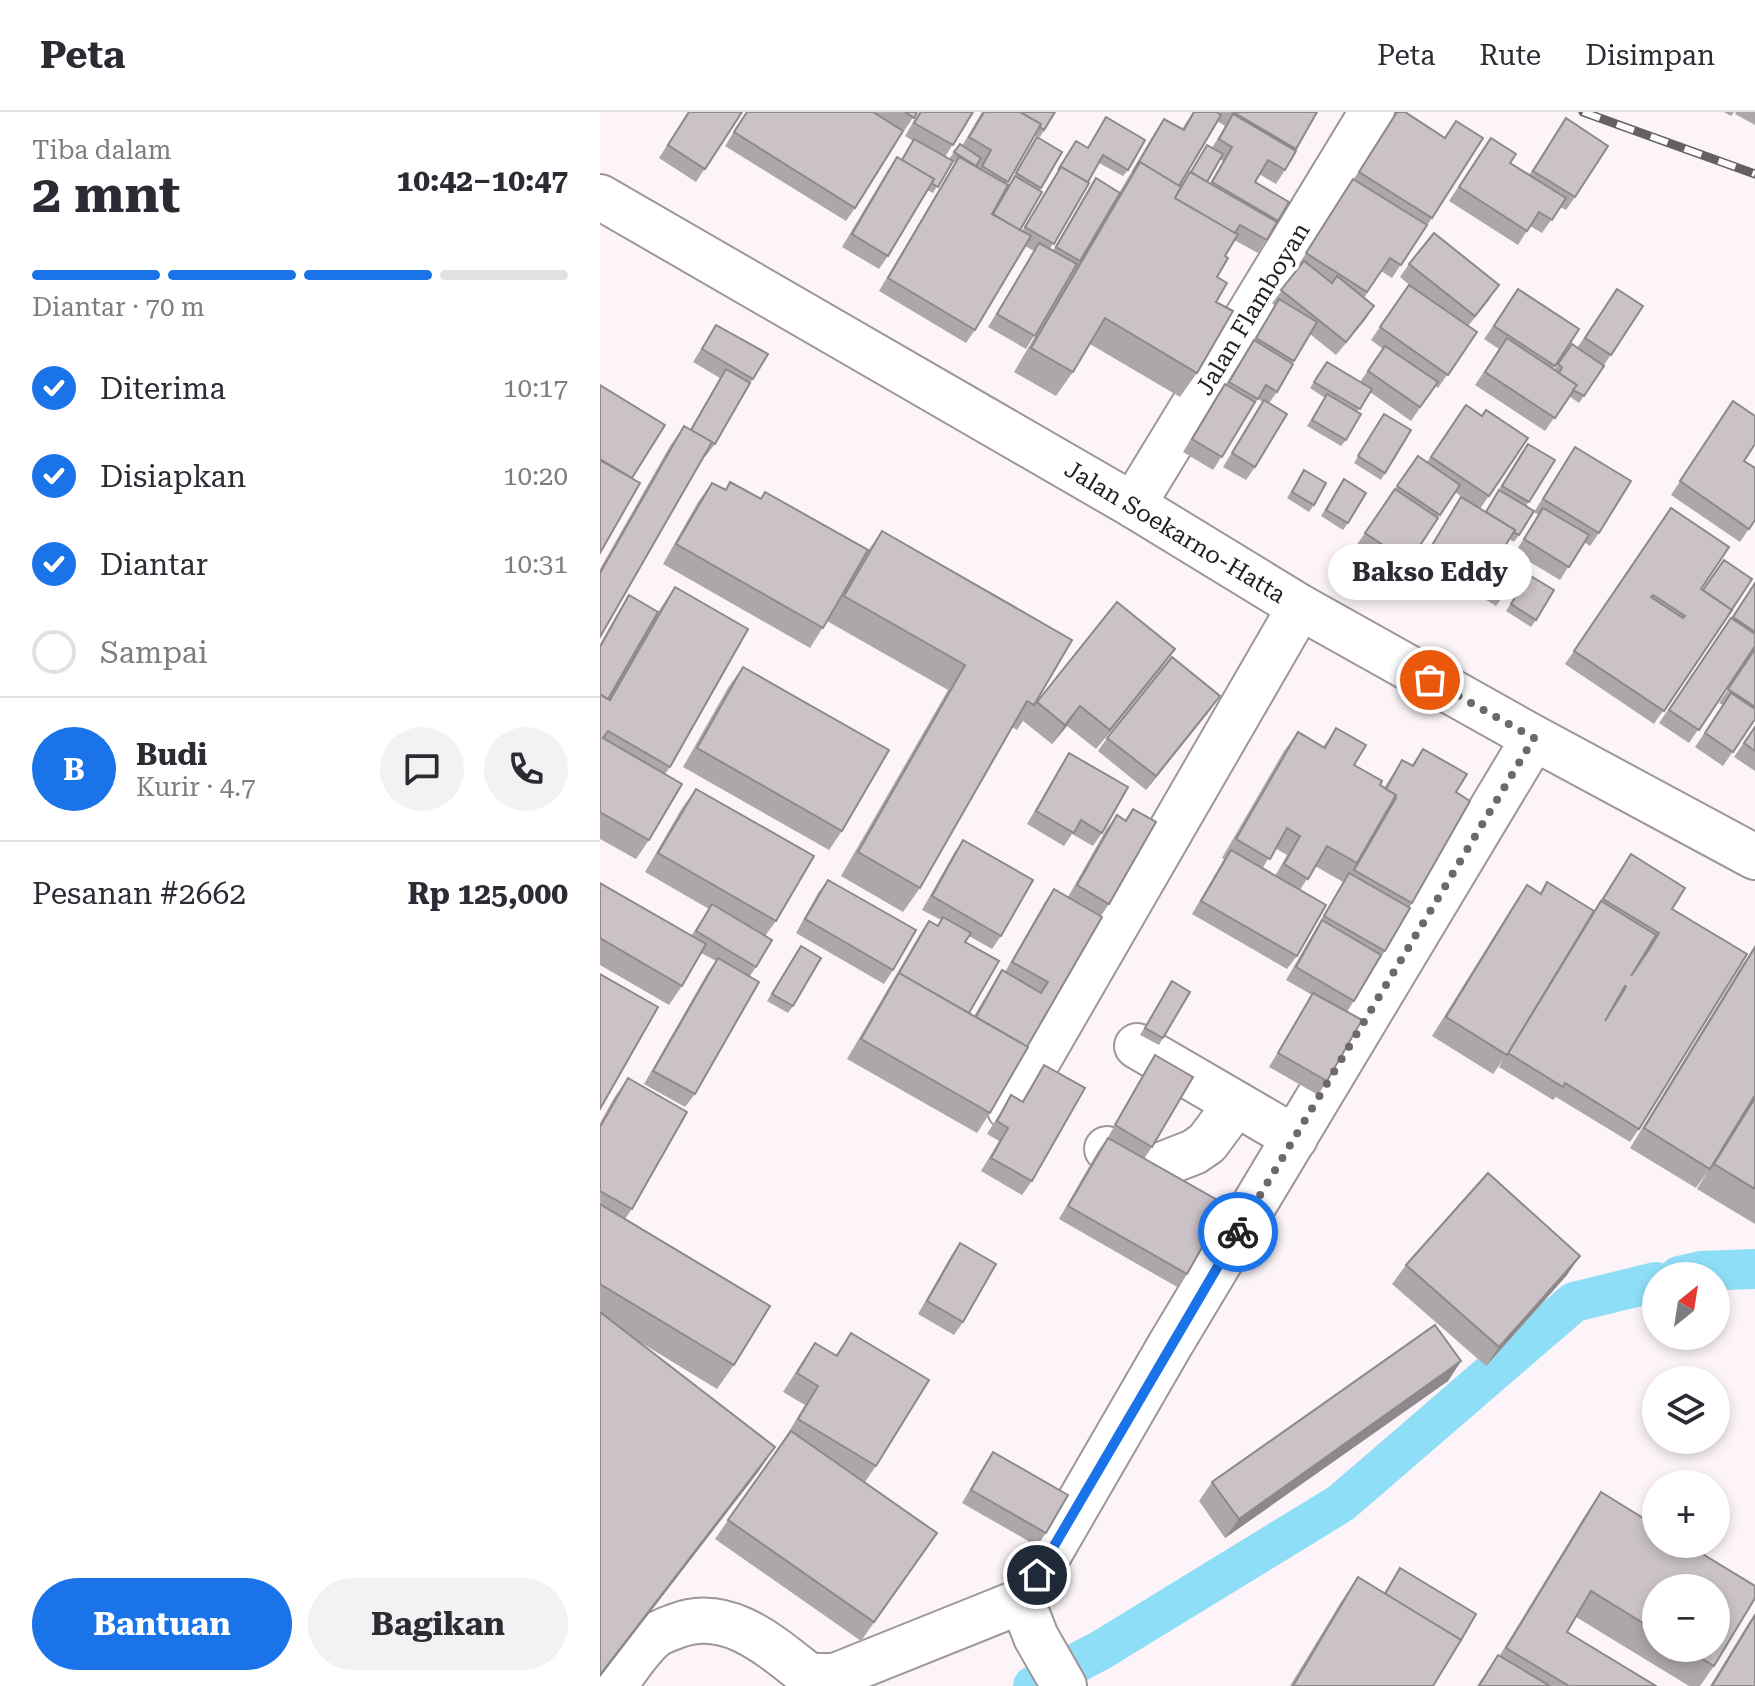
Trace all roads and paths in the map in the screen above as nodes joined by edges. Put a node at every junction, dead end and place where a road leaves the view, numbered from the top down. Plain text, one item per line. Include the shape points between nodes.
1 (1372, 112) edge
2 (600, 197) edge
3 (1133, 505) junction
4 (1300, 607) junction
5 (1534, 738) junction
6 (1750, 846) edge
7 (1137, 1046) dead end
8 (1236, 1104) junction
9 (1010, 1109) edge
10 (1295, 1138) junction
11 (1107, 1149) edge
12 (1029, 1619) junction
13 (808, 1681) edge
14 (614, 1686) edge
15 (1064, 1686) edge

1 - 3 main road, Jalan Flamboyan
2 - 3 main road, Jalan Soekarno-Hatta
3 - 4 main road, Jalan Soekarno-Hatta
4 - 5 main road, Jalan Soekarno-Hatta
4 - 9 main road
5 - 6 main road, Jalan Soekarno-Hatta
5 - 10 main road
7 - 8 main road
8 - 10 main road
8 - 11 main road via 1207,1143 1153,1168
10 - 12 main road via 1170,1345
12 - 13 main road
12 - 15 main road
13 - 14 main road via 765,1641 741,1628 688,1622 655,1635

